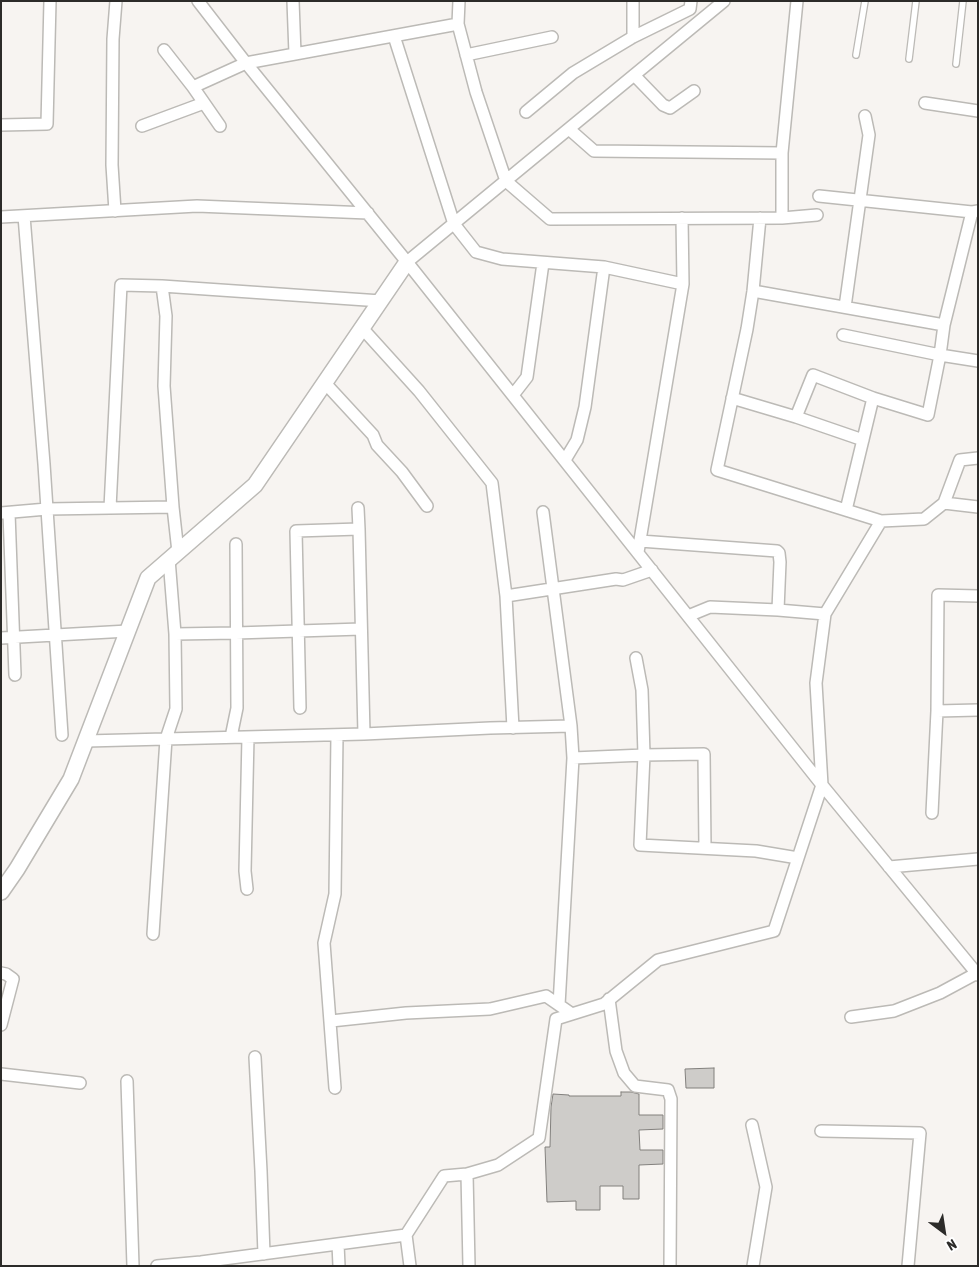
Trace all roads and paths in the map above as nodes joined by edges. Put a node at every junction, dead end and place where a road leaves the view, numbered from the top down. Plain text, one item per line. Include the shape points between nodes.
1 (50, 1) edge
2 (116, 1) edge
3 (198, 1) edge
4 (292, 1) edge
5 (459, 1) edge
6 (633, 1) edge
7 (690, 1) edge
8 (724, 1) edge
9 (797, 1) edge
10 (865, 1) edge
11 (916, 1) edge
12 (963, 1) edge
13 (458, 24) junction
14 (394, 36) junction
15 (552, 37) dead end
16 (633, 37) junction
17 (164, 50) dead end
18 (294, 54) junction
19 (856, 55) dead end
20 (466, 56) junction
21 (909, 59) dead end
22 (246, 63) junction
23 (956, 64) dead end
24 (634, 75) junction
25 (193, 87) junction
26 (694, 91) dead end
27 (204, 103) junction
28 (925, 104) dead end
29 (978, 111) edge
30 (526, 112) dead end
31 (865, 116) dead end
32 (1, 124) edge
33 (142, 126) dead end
34 (220, 126) dead end
35 (569, 129) junction
36 (782, 153) junction
37 (506, 181) junction
38 (819, 196) dead end
39 (860, 201) junction
40 (114, 211) junction
41 (975, 211) edge
42 (368, 213) junction
43 (817, 215) dead end
44 (24, 216) junction
45 (1, 217) edge
46 (682, 218) junction
47 (760, 218) junction
48 (782, 218) junction
49 (454, 224) junction
50 (407, 262) junction
51 (543, 263) junction
52 (604, 268) junction
53 (683, 284) junction
54 (162, 286) junction
55 (753, 291) junction
56 (380, 301) junction
57 (845, 308) junction
58 (944, 325) junction
59 (362, 328) junction
60 (843, 334) dead end
61 (940, 355) junction
62 (978, 361) edge
63 (325, 382) junction
64 (513, 395) junction
65 (732, 398) junction
66 (873, 398) junction
67 (796, 417) junction
68 (862, 440) junction
69 (975, 458) edge
70 (565, 460) junction
71 (944, 503) junction
72 (426, 506) dead end
73 (173, 507) junction
74 (110, 508) junction
75 (358, 508) dead end
76 (978, 508) edge
77 (47, 510) junction
78 (846, 510) junction
79 (543, 512) dead end
80 (5, 513) edge
81 (881, 521) junction
82 (359, 529) junction
83 (640, 540) junction
84 (236, 544) dead end
85 (638, 552) junction
86 (173, 555) junction
87 (652, 570) junction
88 (554, 589) junction
89 (506, 596) junction
90 (978, 596) edge
91 (778, 610) junction
92 (825, 614) junction
93 (688, 616) junction
94 (361, 628) junction
95 (128, 631) junction
96 (299, 631) junction
97 (236, 633) junction
98 (175, 634) junction
99 (55, 635) junction
100 (1, 638) edge
101 (14, 638) junction
102 (636, 658) dead end
103 (15, 675) dead end
104 (300, 708) dead end
105 (978, 710) edge
106 (937, 711) junction
107 (571, 726) junction
108 (513, 728) junction
109 (364, 734) junction
110 (62, 735) dead end
111 (338, 735) junction
112 (248, 737) junction
113 (231, 738) junction
114 (166, 739) junction
115 (86, 741) junction
116 (644, 755) junction
117 (573, 758) junction
118 (822, 785) junction
119 (932, 813) dead end
120 (705, 848) junction
121 (798, 858) junction
122 (978, 859) edge
123 (889, 867) junction
124 (247, 889) dead end
125 (1, 892) edge
126 (153, 934) dead end
127 (1, 973) edge
128 (977, 974) edge
129 (609, 999) junction
130 (559, 1005) junction
131 (572, 1014) junction
132 (851, 1017) dead end
133 (331, 1021) junction
134 (1, 1025) edge
135 (255, 1057) dead end
136 (1, 1074) edge
137 (127, 1081) dead end
138 (80, 1083) dead end
139 (335, 1088) dead end
140 (752, 1125) dead end
141 (821, 1131) dead end
142 (467, 1174) junction
143 (406, 1235) junction
144 (338, 1244) junction
145 (264, 1254) junction
146 (201, 1264) edge
147 (133, 1266) edge
148 (156, 1266) edge
149 (339, 1266) edge
150 (410, 1266) edge
151 (469, 1266) edge
152 (670, 1266) edge
153 (753, 1266) edge
154 (908, 1266) edge

1 - 32 street via 47,124
2 - 40 street via 113,40
3 - 22 street
4 - 18 street
5 - 13 street
6 - 16 street
7 - 16 street via 690,9
8 - 24 street
9 - 36 street
10 - 19 lane
11 - 21 lane
12 - 23 lane
13 - 14 street
13 - 20 street
14 - 18 street
14 - 49 street
15 - 20 street
16 - 30 street via 573,73
17 - 25 street
18 - 22 street
20 - 37 street
22 - 25 street
22 - 42 street
24 - 26 street via 662,106 670,108
24 - 35 street
25 - 27 street
27 - 33 street
27 - 34 street
28 - 29 street
31 - 39 street via 869,135
35 - 36 street via 594,151
35 - 37 street
36 - 48 street
37 - 46 street via 550,219
37 - 49 street
38 - 39 street
39 - 41 street
39 - 57 street
40 - 42 street via 197,206
40 - 44 street
41 - 58 street
42 - 50 street
43 - 48 street
44 - 45 street
44 - 77 street
46 - 47 street
46 - 53 street
47 - 48 street
47 - 55 street
49 - 50 street
49 - 51 street via 476,252 502,259
50 - 56 street
50 - 64 street
51 - 52 street
51 - 64 street via 527,377
52 - 53 street
52 - 70 street via 585,407 578,440
53 - 83 street
54 - 56 street
54 - 73 street via 166,316 164,386
54 - 74 street via 121,285
55 - 57 street
55 - 65 street
56 - 59 street
57 - 58 street
58 - 61 street
59 - 63 street
59 - 89 street via 419,391 492,483
60 - 61 street
61 - 62 street
61 - 66 street via 928,415
63 - 72 street via 373,435 377,445 402,472
63 - 86 street via 256,484
64 - 70 street
65 - 67 street
65 - 78 street via 717,470
66 - 67 street via 813,375
66 - 68 street
67 - 68 street
68 - 78 street
69 - 71 street via 960,460
70 - 85 street
71 - 76 street
71 - 81 street via 924,519
73 - 74 street
73 - 86 street
74 - 77 street
75 - 82 street
77 - 80 street
77 - 99 street
78 - 81 street
79 - 88 street
80 - 101 street
81 - 92 street
82 - 94 street
82 - 96 street via 296,531
83 - 85 street
83 - 91 street via 777,551 780,562
84 - 97 street
85 - 87 street
86 - 95 street via 148,578
86 - 98 street
87 - 88 street via 623,580
87 - 93 street
88 - 89 street
88 - 107 street
89 - 108 street
90 - 106 street via 938,595
91 - 92 street
91 - 93 street via 710,607
92 - 118 street via 816,683
93 - 118 street
94 - 96 street
94 - 109 street
95 - 99 street
95 - 115 street
96 - 97 street
96 - 104 street
97 - 98 street
97 - 113 street via 237,708
98 - 114 street via 176,709
99 - 101 street
99 - 110 street
100 - 101 street
101 - 103 street
102 - 116 street via 642,690
105 - 106 street
106 - 119 street
107 - 108 street
107 - 117 street
108 - 109 street
109 - 111 street
111 - 112 street
111 - 133 street via 335,894 324,943
112 - 113 street
112 - 124 street
113 - 114 street
114 - 115 street
114 - 126 street
115 - 125 street via 71,779
116 - 117 street
116 - 120 street via 704,754
116 - 120 street via 640,845
117 - 130 street
118 - 121 street
118 - 123 street
120 - 121 street
121 - 129 street via 774,931 658,960
122 - 123 street
123 - 128 street
127 - 134 street via 13,979
128 - 132 street via 894,1011
129 - 131 street via 604,1004
129 - 152 street via 616,1051 624,1072 634,1086 668,1090 671,1099
130 - 131 street
130 - 133 street via 546,996 490,1008
131 - 142 street via 556,1019 539,1138 498,1165
133 - 139 street
135 - 145 street
136 - 138 street
137 - 147 street
140 - 153 street via 766,1188
141 - 154 street via 920,1133
142 - 143 street via 444,1176
142 - 151 street
143 - 144 street
143 - 150 street
144 - 145 street
144 - 149 street
145 - 146 street
146 - 148 street

